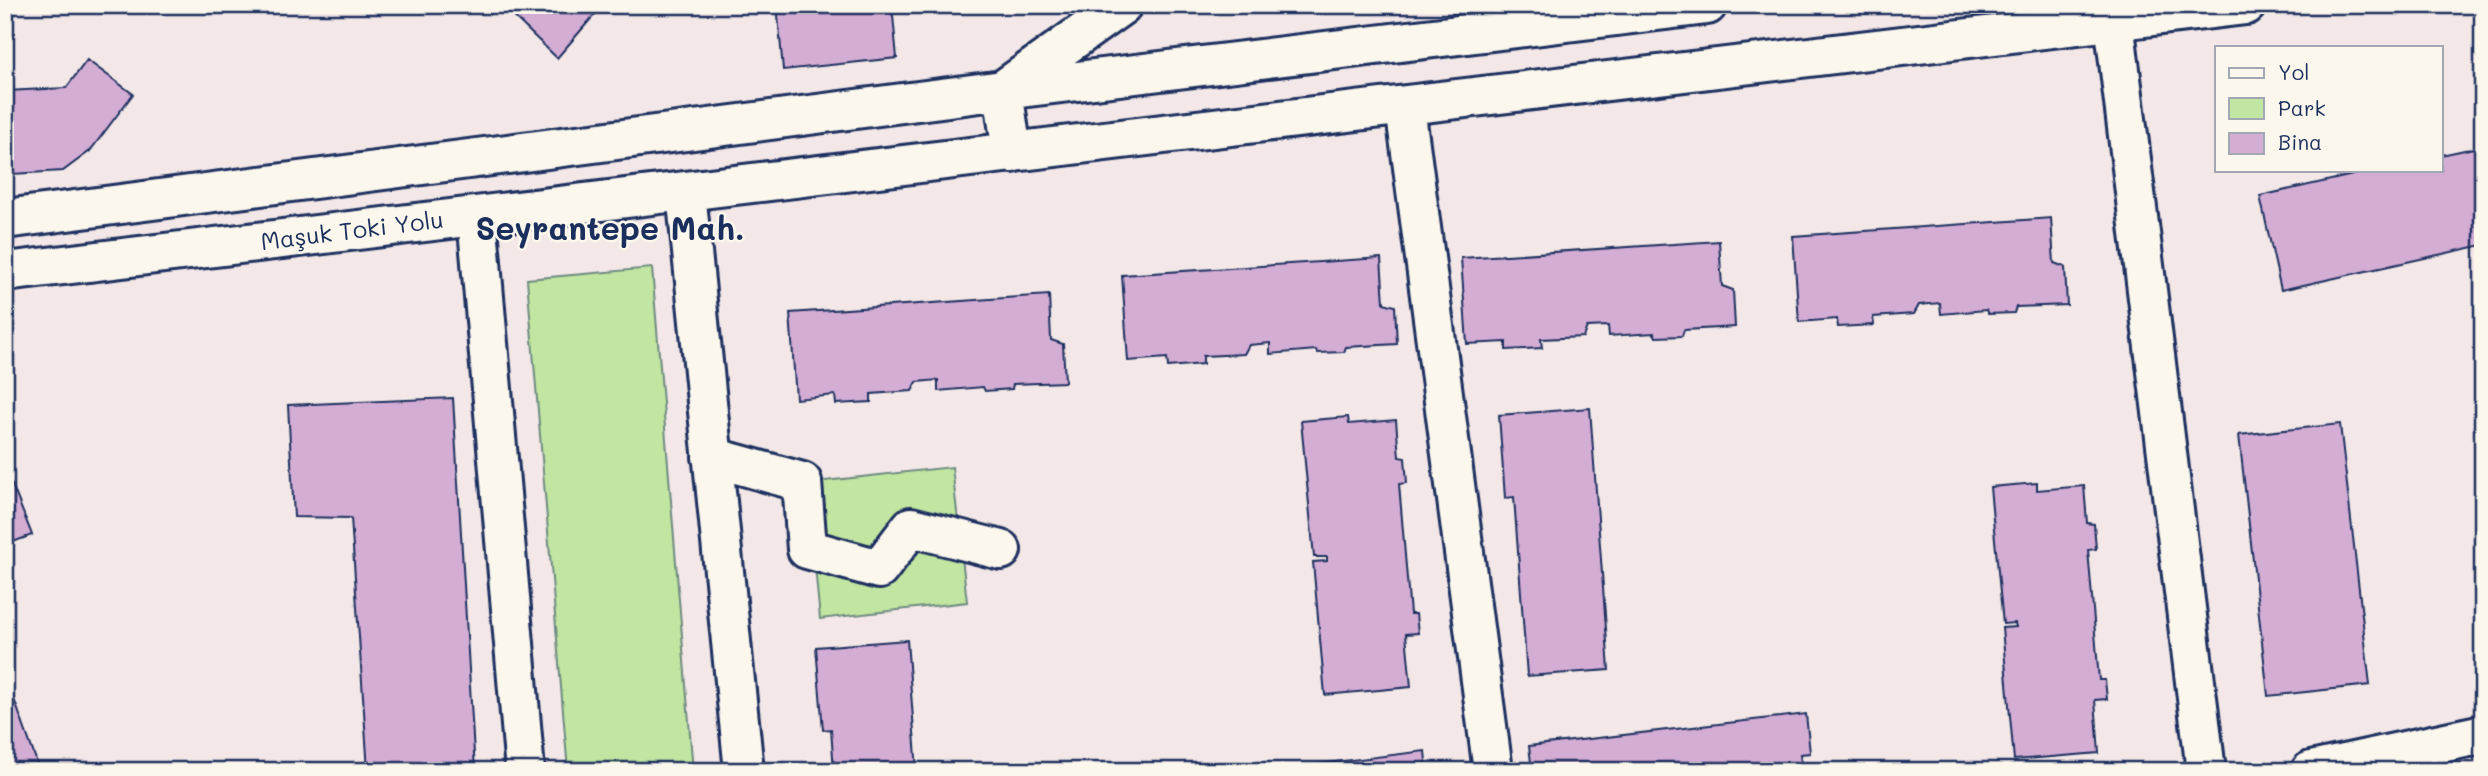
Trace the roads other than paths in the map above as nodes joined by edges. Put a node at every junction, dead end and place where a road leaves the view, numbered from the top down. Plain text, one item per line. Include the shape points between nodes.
1 (1122, 5) edge
2 (1707, 5) edge
3 (2246, 5) edge
4 (1594, 12) edge
5 (2114, 22) junction
6 (1003, 90) junction
7 (1405, 107) junction
8 (1012, 153) junction
9 (686, 192) junction
10 (477, 216) junction
11 (5, 219) edge
12 (5, 272) edge
13 (712, 457) junction
14 (1002, 550) dead end
15 (2483, 734) edge
16 (525, 771) edge
17 (744, 771) edge
18 (1493, 771) edge
19 (2206, 771) edge
20 (2311, 771) edge

1 - 6 street
2 - 4 street
3 - 5 street, Maşuk Toki Yolu
4 - 6 street
5 - 7 street, Maşuk Toki Yolu
5 - 19 street
6 - 8 street
6 - 11 street
7 - 8 street, Maşuk Toki Yolu
7 - 18 street
8 - 9 street, Maşuk Toki Yolu
9 - 10 street, Maşuk Toki Yolu
9 - 13 street
10 - 12 street, Maşuk Toki Yolu
10 - 16 street
13 - 14 street via 802,482 807,549 878,569 911,527
13 - 17 street
15 - 20 street

